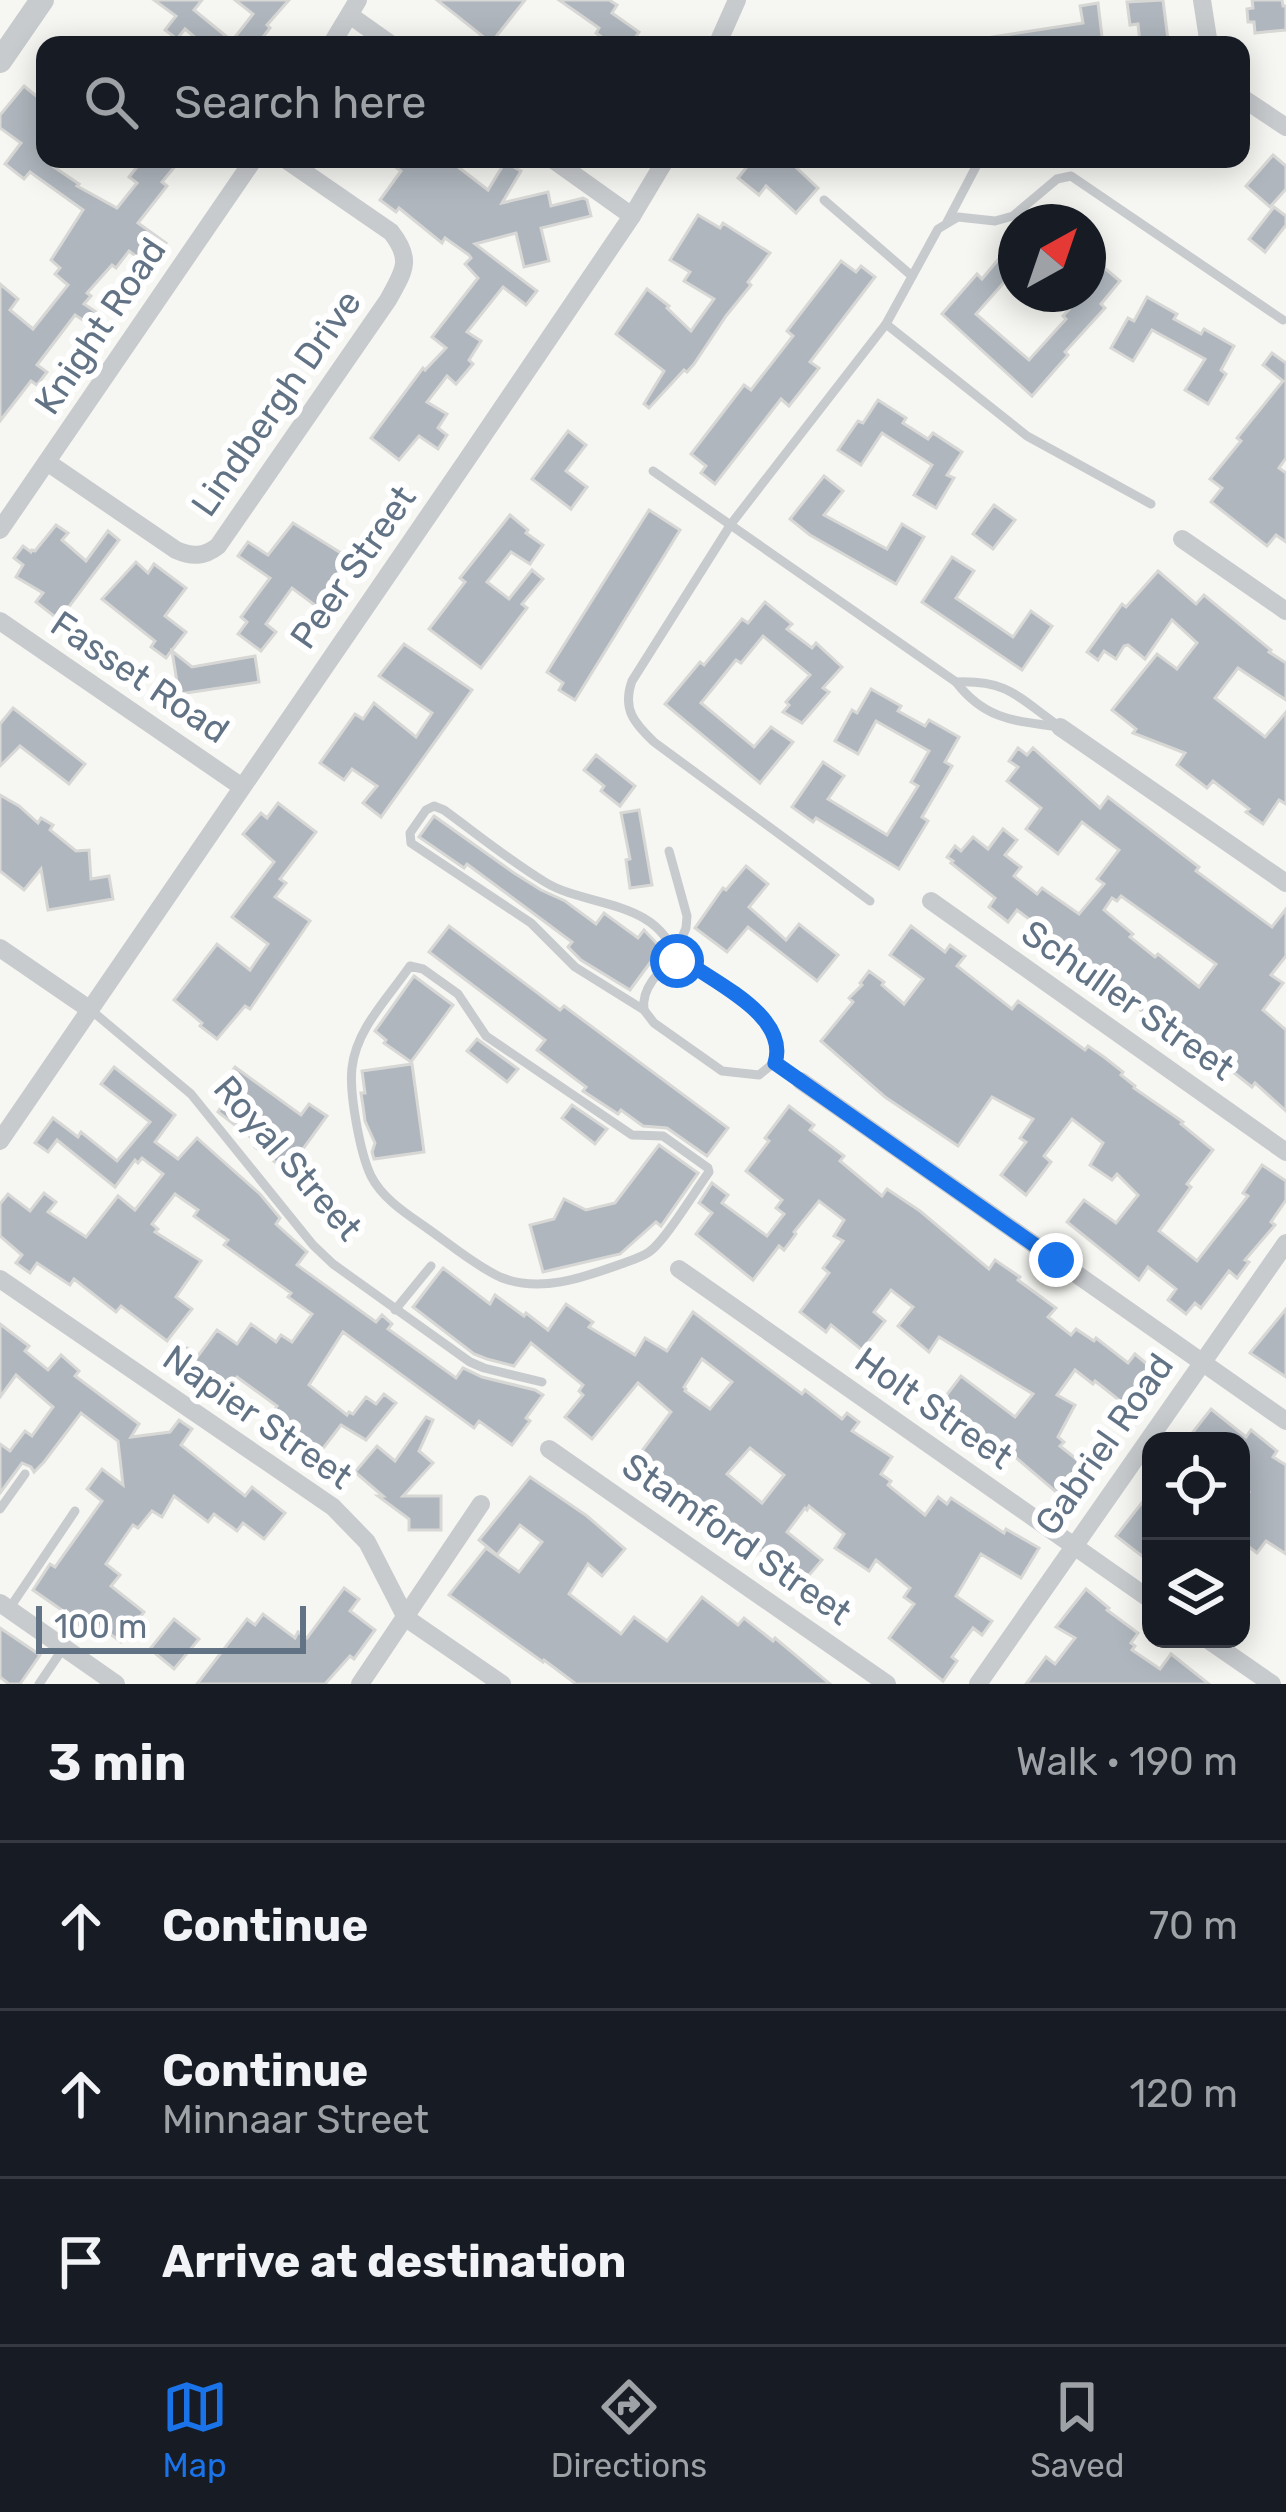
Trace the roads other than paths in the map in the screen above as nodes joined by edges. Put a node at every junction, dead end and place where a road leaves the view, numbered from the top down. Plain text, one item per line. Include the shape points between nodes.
1 (42, 0) edge
2 (737, 0) edge
3 (1202, 0) edge
4 (354, 8) edge
5 (337, 36) edge
6 (383, 36) edge
7 (721, 36) edge
8 (1208, 36) edge
9 (0, 61) edge
10 (1250, 104) edge
11 (1286, 127) edge
12 (248, 168) edge
13 (298, 168) edge
14 (565, 168) edge
15 (661, 168) edge
16 (975, 168) edge
17 (824, 200) dead end
18 (632, 216) junction
19 (947, 222) junction
20 (912, 276) junction
21 (1283, 320) dead end
22 (886, 324) junction
23 (46, 462) junction
24 (653, 471) dead end
25 (1151, 504) dead end
26 (731, 524) junction
27 (0, 530) edge
28 (1182, 539) dead end
29 (1286, 611) edge
30 (0, 621) edge
31 (956, 682) junction
32 (1060, 727) junction
33 (242, 787) junction
34 (669, 851) dead end
35 (1286, 883) edge
36 (870, 901) dead end
37 (931, 901) dead end
38 (0, 948) edge
39 (680, 961) junction
40 (89, 1009) junction
41 (644, 1010) junction
42 (775, 1063) junction
43 (801, 1081) joint
44 (0, 1141) edge
45 (1286, 1152) edge
46 (1286, 1243) edge
47 (652, 1251) junction
48 (431, 1266) dead end
49 (679, 1269) joint
50 (0, 1279) edge
51 (395, 1310) junction
52 (1202, 1363) junction
53 (542, 1382) dead end
54 (1286, 1421) edge
55 (549, 1449) dead end
56 (25, 1474) dead end
57 (481, 1504) dead end
58 (0, 1509) edge
59 (75, 1511) dead end
60 (1073, 1546) junction
61 (1142, 1594) edge
62 (4, 1606) edge
63 (406, 1618) junction
64 (64, 1647) junction
65 (1220, 1648) edge
66 (39, 1684) edge
67 (115, 1684) edge
68 (361, 1684) edge
69 (502, 1684) edge
70 (886, 1684) edge
71 (978, 1684) edge
72 (1272, 1684) edge

1 - 9 street
2 - 7 street
3 - 8 street
4 - 5 street
4 - 6 street
10 - 11 street
12 - 23 street, Knight Road
13 - 23 street, Lindbergh Drive via 391,232 405,260 388,300 218,546 200,555 176,550
14 - 18 street
15 - 18 street, Peer Street
16 - 19 lane
17 - 20 lane
18 - 33 street, Peer Street
19 - 20 lane
19 - 21 lane via 1013,216 1071,176
20 - 22 lane
22 - 25 lane via 1027,436
22 - 26 lane
23 - 27 street, Knight Road
24 - 26 lane
26 - 31 lane
26 - 36 lane via 632,681 629,714 654,742
28 - 29 street
30 - 33 street, Fasset Road
31 - 32 lane via 997,684
31 - 32 lane via 977,706 1001,717
32 - 35 street
33 - 40 street, Peer Street
34 - 39 lane via 687,916
37 - 45 street, Schuller Street
38 - 40 street, Royal Street
39 - 41 lane via 667,964 646,991
39 - 41 lane via 642,919 548,884 444,810 429,807 410,832 416,847
39 - 42 lane via 764,1017 777,1042
40 - 44 street, Peer Street
40 - 51 lane, Royal Street via 191,1094 313,1245
41 - 42 lane via 726,1073 759,1075
42 - 43 lane
43 - 52 street
46 - 52 street, Gabriel Road
47 - 47 lane via 573,1280 517,1281 455,1248 382,1192 358,1129 352,1068 362,1034 410,966 458,994 486,1036 632,1136 662,1136 708,1168
47 - 49 lane
48 - 51 lane
49 - 60 street, Holt Street
50 - 63 street, Napier Street via 333,1507 367,1542
51 - 53 lane, Royal Street via 470,1362
52 - 54 street
52 - 60 street, Gabriel Road
55 - 70 street, Stamford Street
56 - 58 lane
57 - 63 street
59 - 62 lane
60 - 61 street, Holt Street
60 - 71 street, Gabriel Road
62 - 64 street
63 - 68 street
63 - 69 street, Napier Street
64 - 66 lane
64 - 67 street
65 - 72 street

